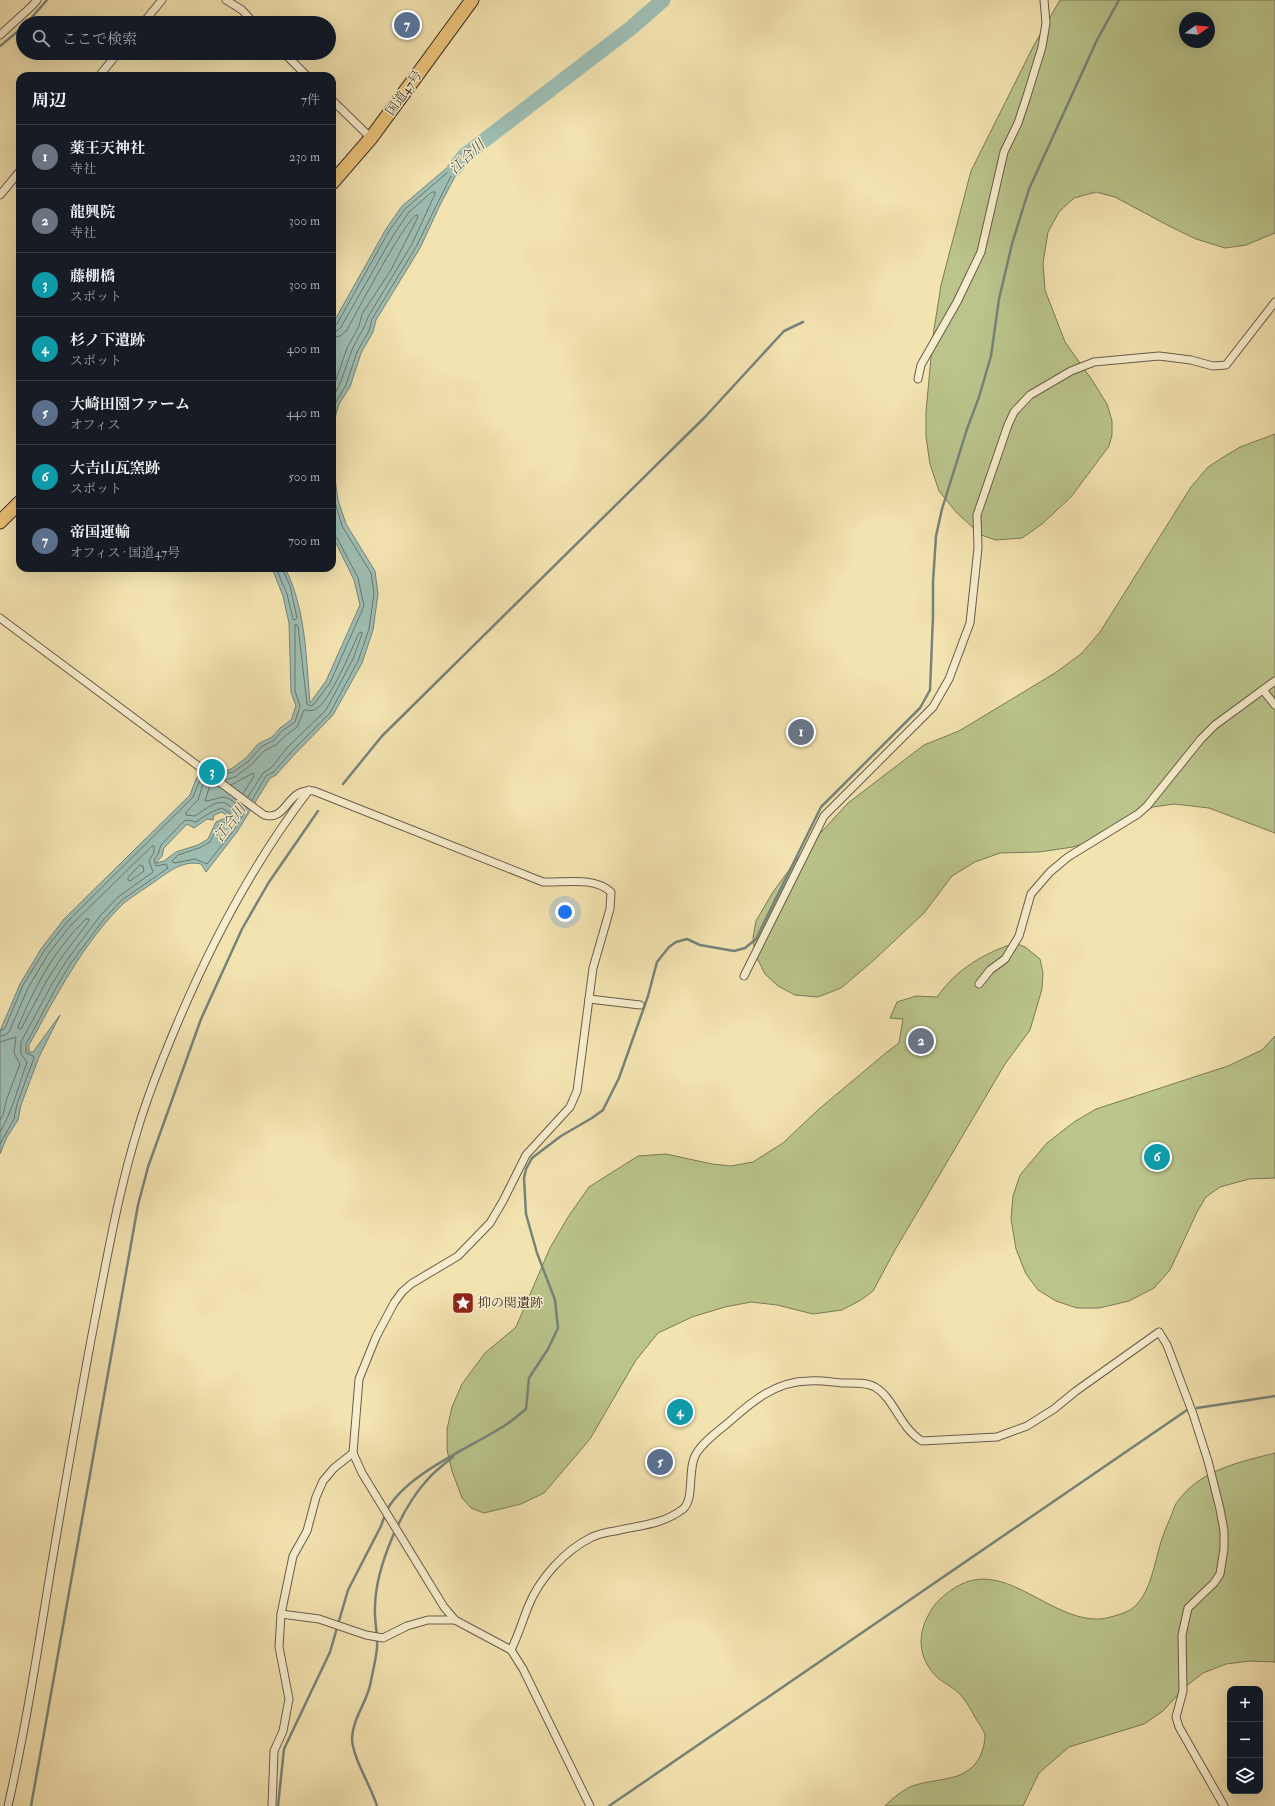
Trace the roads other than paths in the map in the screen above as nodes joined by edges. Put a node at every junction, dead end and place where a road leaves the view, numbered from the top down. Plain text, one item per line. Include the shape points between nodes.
1 (37, 0) edge
2 (162, 0) edge
3 (226, 0) edge
4 (472, 0) edge
5 (1044, 0) edge
6 (21, 16) edge
7 (149, 16) edge
8 (248, 16) edge
9 (16, 20) edge
10 (0, 35) edge
11 (112, 60) edge
12 (291, 60) edge
13 (102, 72) edge
14 (304, 72) edge
15 (336, 104) edge
16 (371, 138) junction
17 (16, 176) edge
18 (336, 178) edge
19 (0, 195) edge
20 (1275, 302) edge
21 (918, 379) dead end
22 (16, 506) edge
23 (0, 522) edge
24 (0, 618) edge
25 (1275, 681) edge
26 (1264, 690) junction
27 (1275, 705) edge
28 (309, 790) junction
29 (744, 976) dead end
30 (979, 984) dead end
31 (590, 999) junction
32 (640, 1005) dead end
33 (354, 1453) junction
34 (281, 1614) junction
35 (455, 1620) junction
36 (511, 1650) junction
37 (8, 1806) edge
38 (272, 1806) edge
39 (590, 1806) edge
40 (1224, 1806) edge

1 - 6 street
2 - 7 street
3 - 8 street
4 - 16 highway, 国道47号
5 - 21 street via 1046,23 1042,47 1024,105 1004,152 981,252 950,315 921,365
9 - 10 street
11 - 13 street
12 - 14 street
15 - 16 street
16 - 18 highway, 国道47号
17 - 19 street
20 - 29 street via 1226,365 1213,366 1159,356 1094,362 1071,371 1030,395 1014,412 977,515 978,548 970,623 949,678 932,707 824,816
22 - 23 highway
24 - 28 street via 264,815 278,815 295,796
25 - 26 street
26 - 27 street
26 - 30 street via 1200,739 1143,810 1084,846 1050,872 1031,894 1019,936 1005,959 990,970
28 - 31 street via 543,882 581,881 606,888 611,892 611,904 593,968
28 - 37 street via 288,818 240,894 192,989 139,1123 112,1225 81,1392 32,1688
31 - 32 street
31 - 33 street via 577,1091 570,1108 526,1155 490,1223 458,1256 411,1284 394,1303 376,1337 359,1379
33 - 34 street via 334,1468 323,1481 307,1531 293,1556
33 - 35 street via 382,1508 444,1607
34 - 35 street via 319,1619 382,1638 407,1626 428,1620
34 - 38 street via 279,1647 288,1699 283,1731 274,1751
35 - 36 street
36 - 39 street via 523,1669
36 - 40 street via 528,1606 543,1580 561,1559 592,1537 669,1519 685,1507 688,1502 691,1465 696,1454 718,1431 764,1394 793,1382 809,1380 863,1384 882,1393 906,1428 922,1441 997,1437 1027,1426 1054,1409 1160,1332 1193,1414 1208,1461 1224,1531 1220,1574 1214,1584 1188,1608 1182,1635 1183,1690 1176,1717 1179,1727

